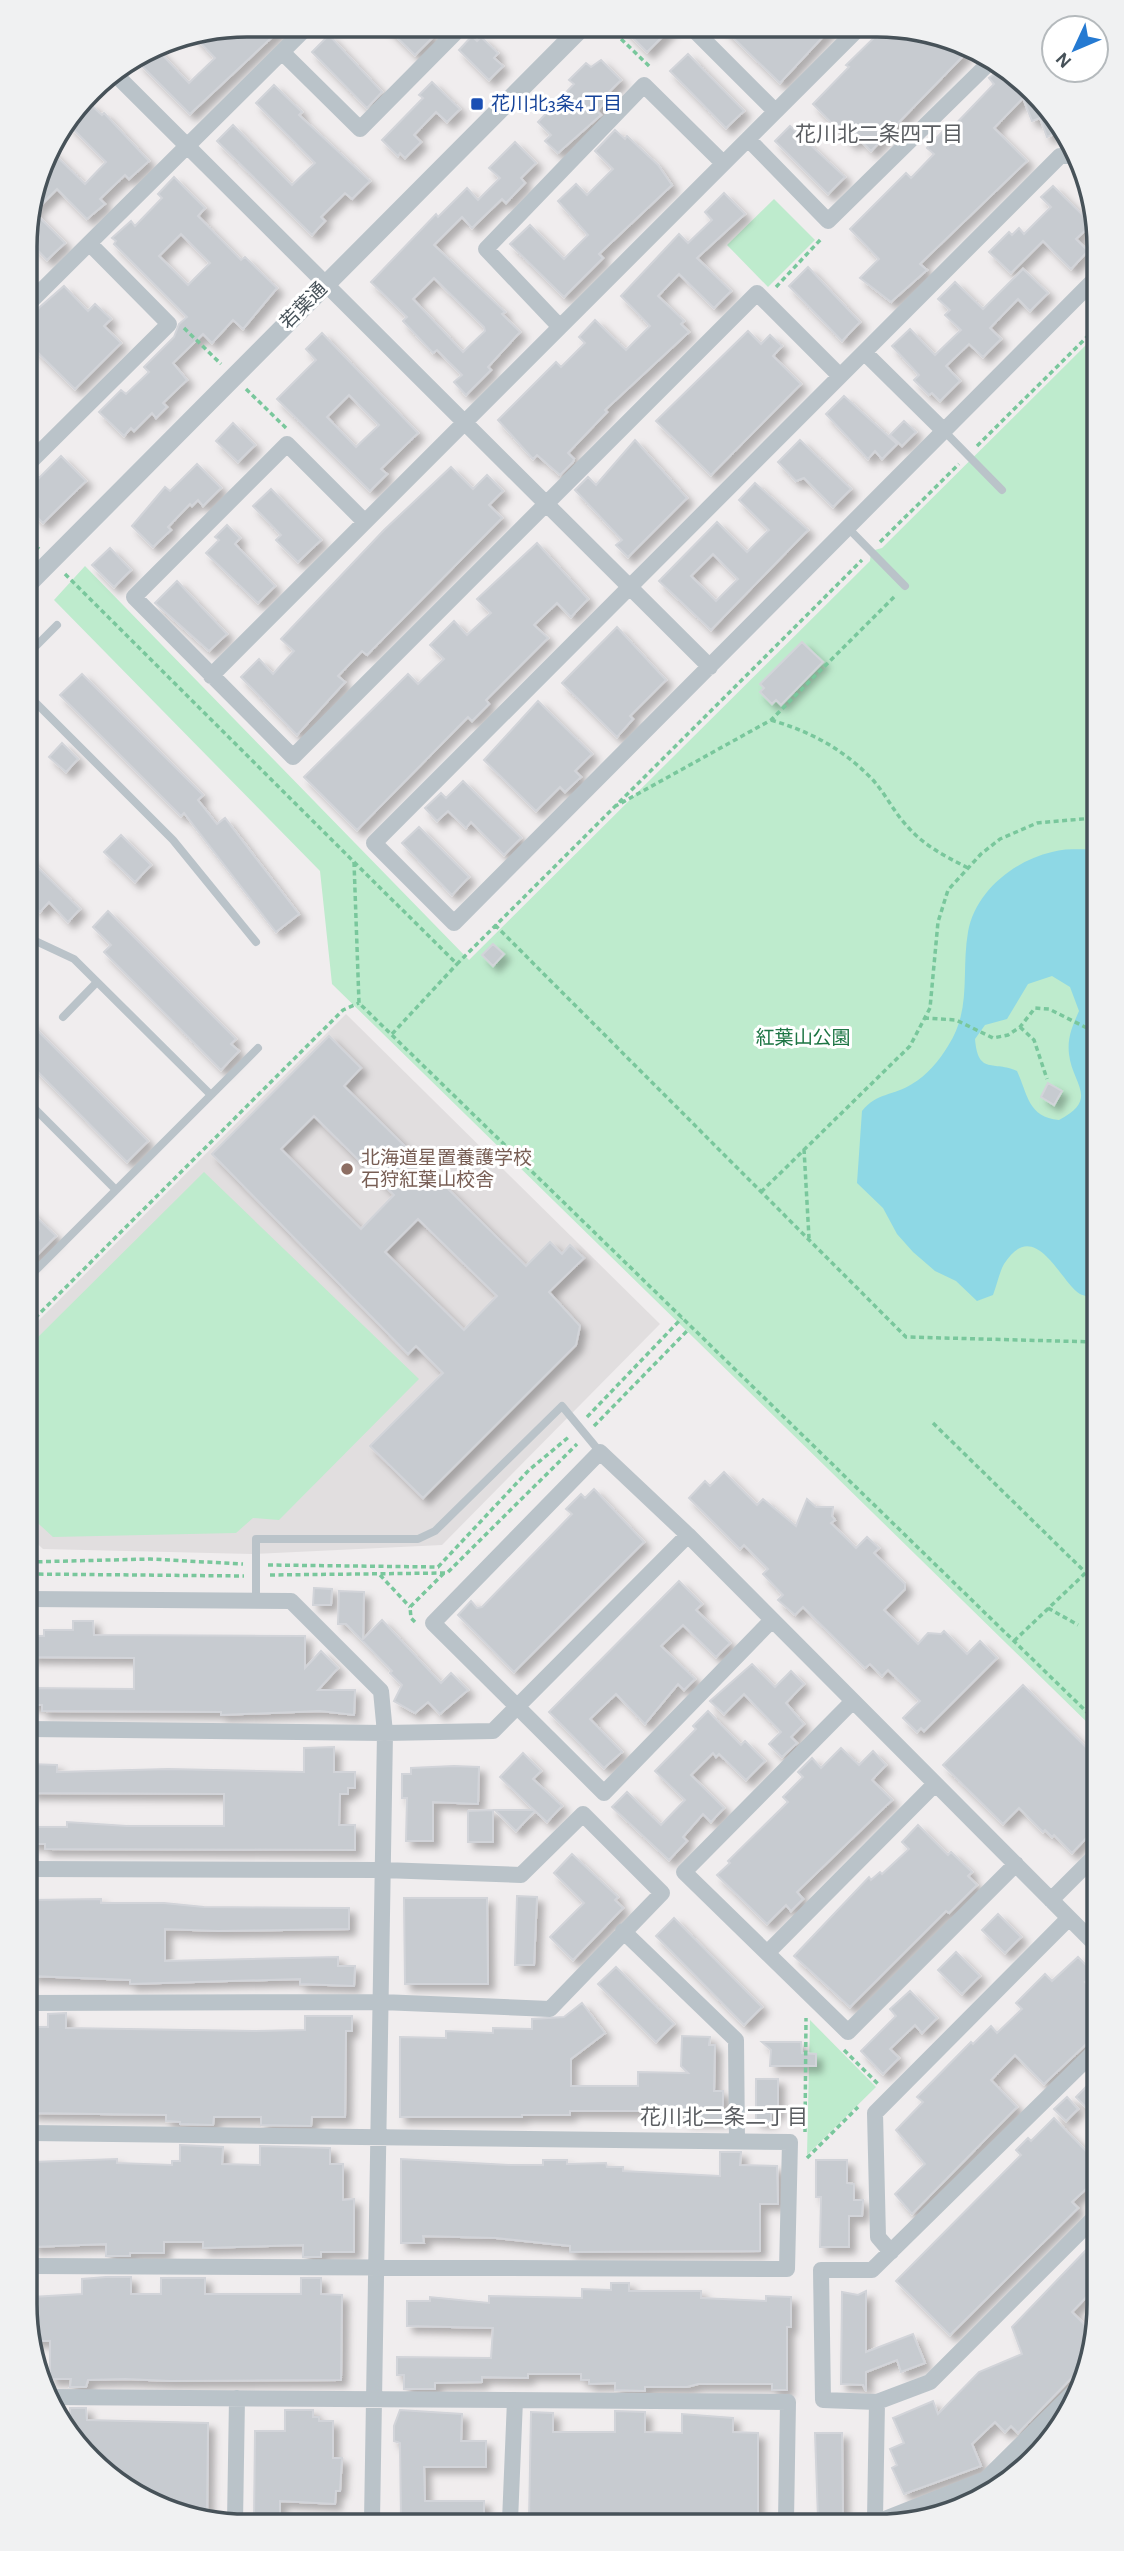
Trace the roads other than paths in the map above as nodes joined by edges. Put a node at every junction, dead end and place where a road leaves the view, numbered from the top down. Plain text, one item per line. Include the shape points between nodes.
1 (297, 37) edge
2 (451, 37) edge
3 (572, 37) edge
4 (701, 37) edge
5 (850, 37) edge
6 (282, 52) junction
7 (984, 66) edge
8 (120, 79) edge
9 (775, 111) junction
10 (748, 139) junction
11 (187, 145) junction
12 (1066, 156) edge
13 (723, 163) junction
14 (90, 244) junction
15 (326, 284) junction
16 (1087, 287) edge
17 (37, 295) edge
18 (560, 327) junction
19 (864, 352) junction
20 (840, 376) junction
21 (466, 420) junction
22 (944, 432) junction
23 (37, 455) edge
24 (1002, 489) dead end
25 (548, 502) junction
26 (365, 522) junction
27 (848, 528) junction
28 (37, 575) edge
29 (630, 585) junction
30 (903, 588) road end
31 (57, 625) dead end
32 (37, 645) edge
33 (710, 667) junction
34 (211, 676) junction
35 (37, 704) edge
36 (37, 942) edge
37 (256, 942) dead end
38 (97, 982) junction
39 (63, 1017) dead end
40 (258, 1048) dead end
41 (211, 1095) junction
42 (37, 1114) edge
43 (116, 1190) junction
44 (37, 1270) edge
45 (600, 1452) junction
46 (688, 1535) junction
47 (37, 1598) edge
48 (256, 1601) junction
49 (772, 1620) junction
50 (853, 1701) junction
51 (517, 1707) junction
52 (37, 1729) edge
53 (385, 1733) junction
54 (935, 1784) junction
55 (1016, 1864) junction
56 (1087, 1864) edge
57 (37, 1869) edge
58 (383, 1870) junction
59 (1051, 1900) junction
60 (1069, 1918) junction
61 (623, 1931) junction
62 (1087, 1936) edge
63 (767, 1953) junction
64 (381, 2002) junction
65 (37, 2003) edge
66 (1087, 2059) edge
67 (37, 2133) edge
68 (379, 2138) junction
69 (737, 2141) junction
70 (1087, 2225) edge
71 (891, 2252) junction
72 (37, 2266) edge
73 (376, 2266) junction
74 (59, 2397) edge
75 (237, 2398) junction
76 (374, 2399) junction
77 (514, 2400) junction
78 (877, 2402) junction
79 (1061, 2405) edge
80 (902, 2512) edge
81 (234, 2513) edge
82 (372, 2514) edge
83 (510, 2514) edge
84 (786, 2514) edge
85 (875, 2514) edge

1 - 6 street
2 - 6 street via 360,129
3 - 15 street, 若葉通
4 - 9 street
5 - 9 street
6 - 11 street
7 - 10 street via 828,221
8 - 11 street
9 - 10 street
10 - 13 street
11 - 14 street
11 - 15 street
12 - 19 street via 1060,156
13 - 18 street
13 - 18 street via 644,85 486,249
14 - 17 street
14 - 23 street via 169,324
15 - 21 street
15 - 28 street, 若葉通
16 - 22 street
18 - 21 street
19 - 20 street
19 - 22 street
20 - 25 street via 757,293
20 - 29 street
21 - 25 street
21 - 26 street
22 - 24 lane
22 - 27 street
25 - 29 street
25 - 34 street via 293,757
26 - 34 street
26 - 34 street via 287,444 134,597
27 - 30 lane
27 - 33 street
29 - 33 street
29 - 33 street via 374,843 454,923
31 - 32 lane
35 - 37 lane via 173,840
36 - 38 lane via 74,959
38 - 39 lane
38 - 41 lane
40 - 41 lane
41 - 43 lane
42 - 43 lane
43 - 44 lane
45 - 46 street
45 - 48 lane via 562,1406 435,1531 418,1539 256,1539
45 - 51 street via 433,1623
46 - 49 street
46 - 51 street
47 - 48 street
48 - 53 street via 291,1601 382,1691
49 - 50 street
49 - 51 street via 604,1793
50 - 54 street
50 - 63 street via 684,1872
51 - 53 street via 492,1731
52 - 53 street
53 - 58 street
54 - 55 street
54 - 63 street
55 - 59 street
55 - 63 street via 848,2032
56 - 59 street
57 - 58 street
58 - 61 street via 521,1875 583,1814 662,1893
58 - 64 street
59 - 60 street
60 - 62 street
60 - 71 street via 874,2113 878,2237
61 - 64 street via 550,2008
61 - 69 street via 736,2040
64 - 65 street
64 - 68 street
66 - 71 street
67 - 68 street
68 - 69 street
68 - 73 street
69 - 73 street via 790,2142 787,2269
70 - 78 street via 930,2382
71 - 78 street via 872,2270 821,2270 823,2400
72 - 73 street
73 - 76 street
74 - 75 street
75 - 76 street
75 - 81 street
76 - 77 street
76 - 82 street
77 - 83 street
77 - 84 street via 788,2402
78 - 85 street
79 - 80 street via 986,2479

